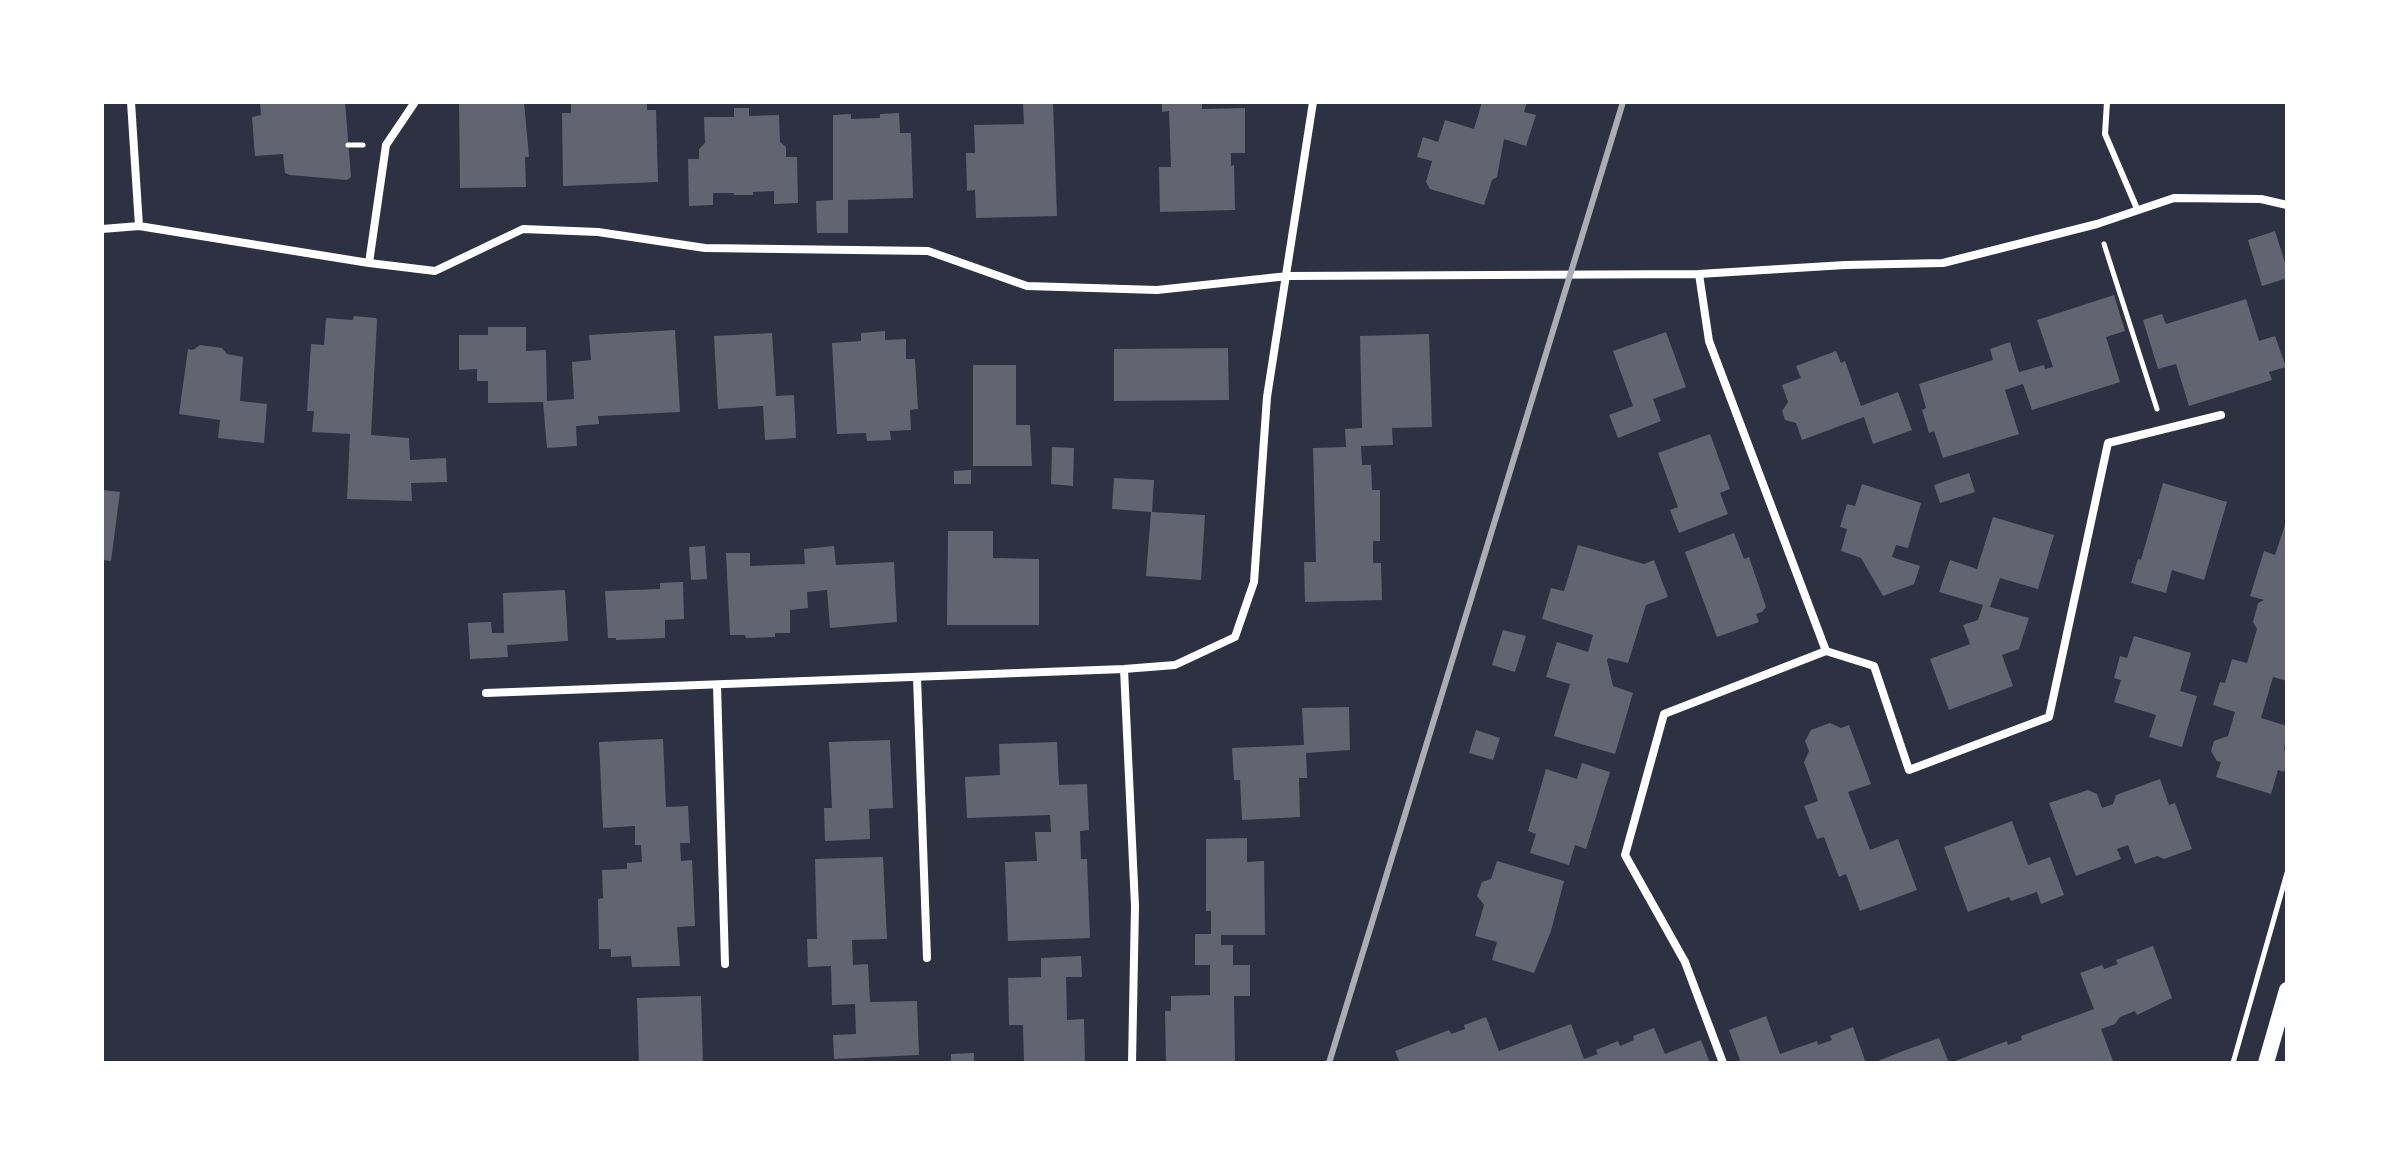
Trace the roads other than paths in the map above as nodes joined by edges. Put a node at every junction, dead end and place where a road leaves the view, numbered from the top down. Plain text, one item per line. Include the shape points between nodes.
1 (131, 102) edge
2 (415, 102) edge
3 (1313, 102) edge
4 (2107, 102) edge
5 (2287, 205) edge
6 (2138, 211) junction
7 (139, 226) junction
8 (102, 229) edge
9 (369, 263) junction
10 (1699, 274) junction
11 (1288, 276) junction
12 (2221, 415) dead end
13 (1826, 651) junction
14 (1124, 669) junction
15 (917, 677) junction
16 (717, 685) junction
17 (486, 693) dead end
18 (927, 958) dead end
19 (725, 964) dead end
20 (2287, 990) edge
21 (1132, 1063) edge
22 (1723, 1063) edge
23 (2266, 1063) edge

1 - 7 street
2 - 9 street via 386,145
3 - 11 street
4 - 6 lane via 2105,134
5 - 6 street via 2261,199 2174,198
6 - 10 street via 1943,263
7 - 8 street
7 - 9 street
9 - 11 street via 435,271 523,229 598,232 705,248 928,251 1027,286 1157,290
10 - 11 street
10 - 13 street via 1709,341
11 - 14 street via 1267,397 1254,582 1235,637 1175,665
12 - 13 street via 2108,443 2049,717 1909,770 1874,666
13 - 22 street via 1664,714 1625,855 1685,962
14 - 15 street
14 - 21 street via 1135,906
15 - 16 street
15 - 18 street
16 - 17 street
16 - 19 street
20 - 23 main road

